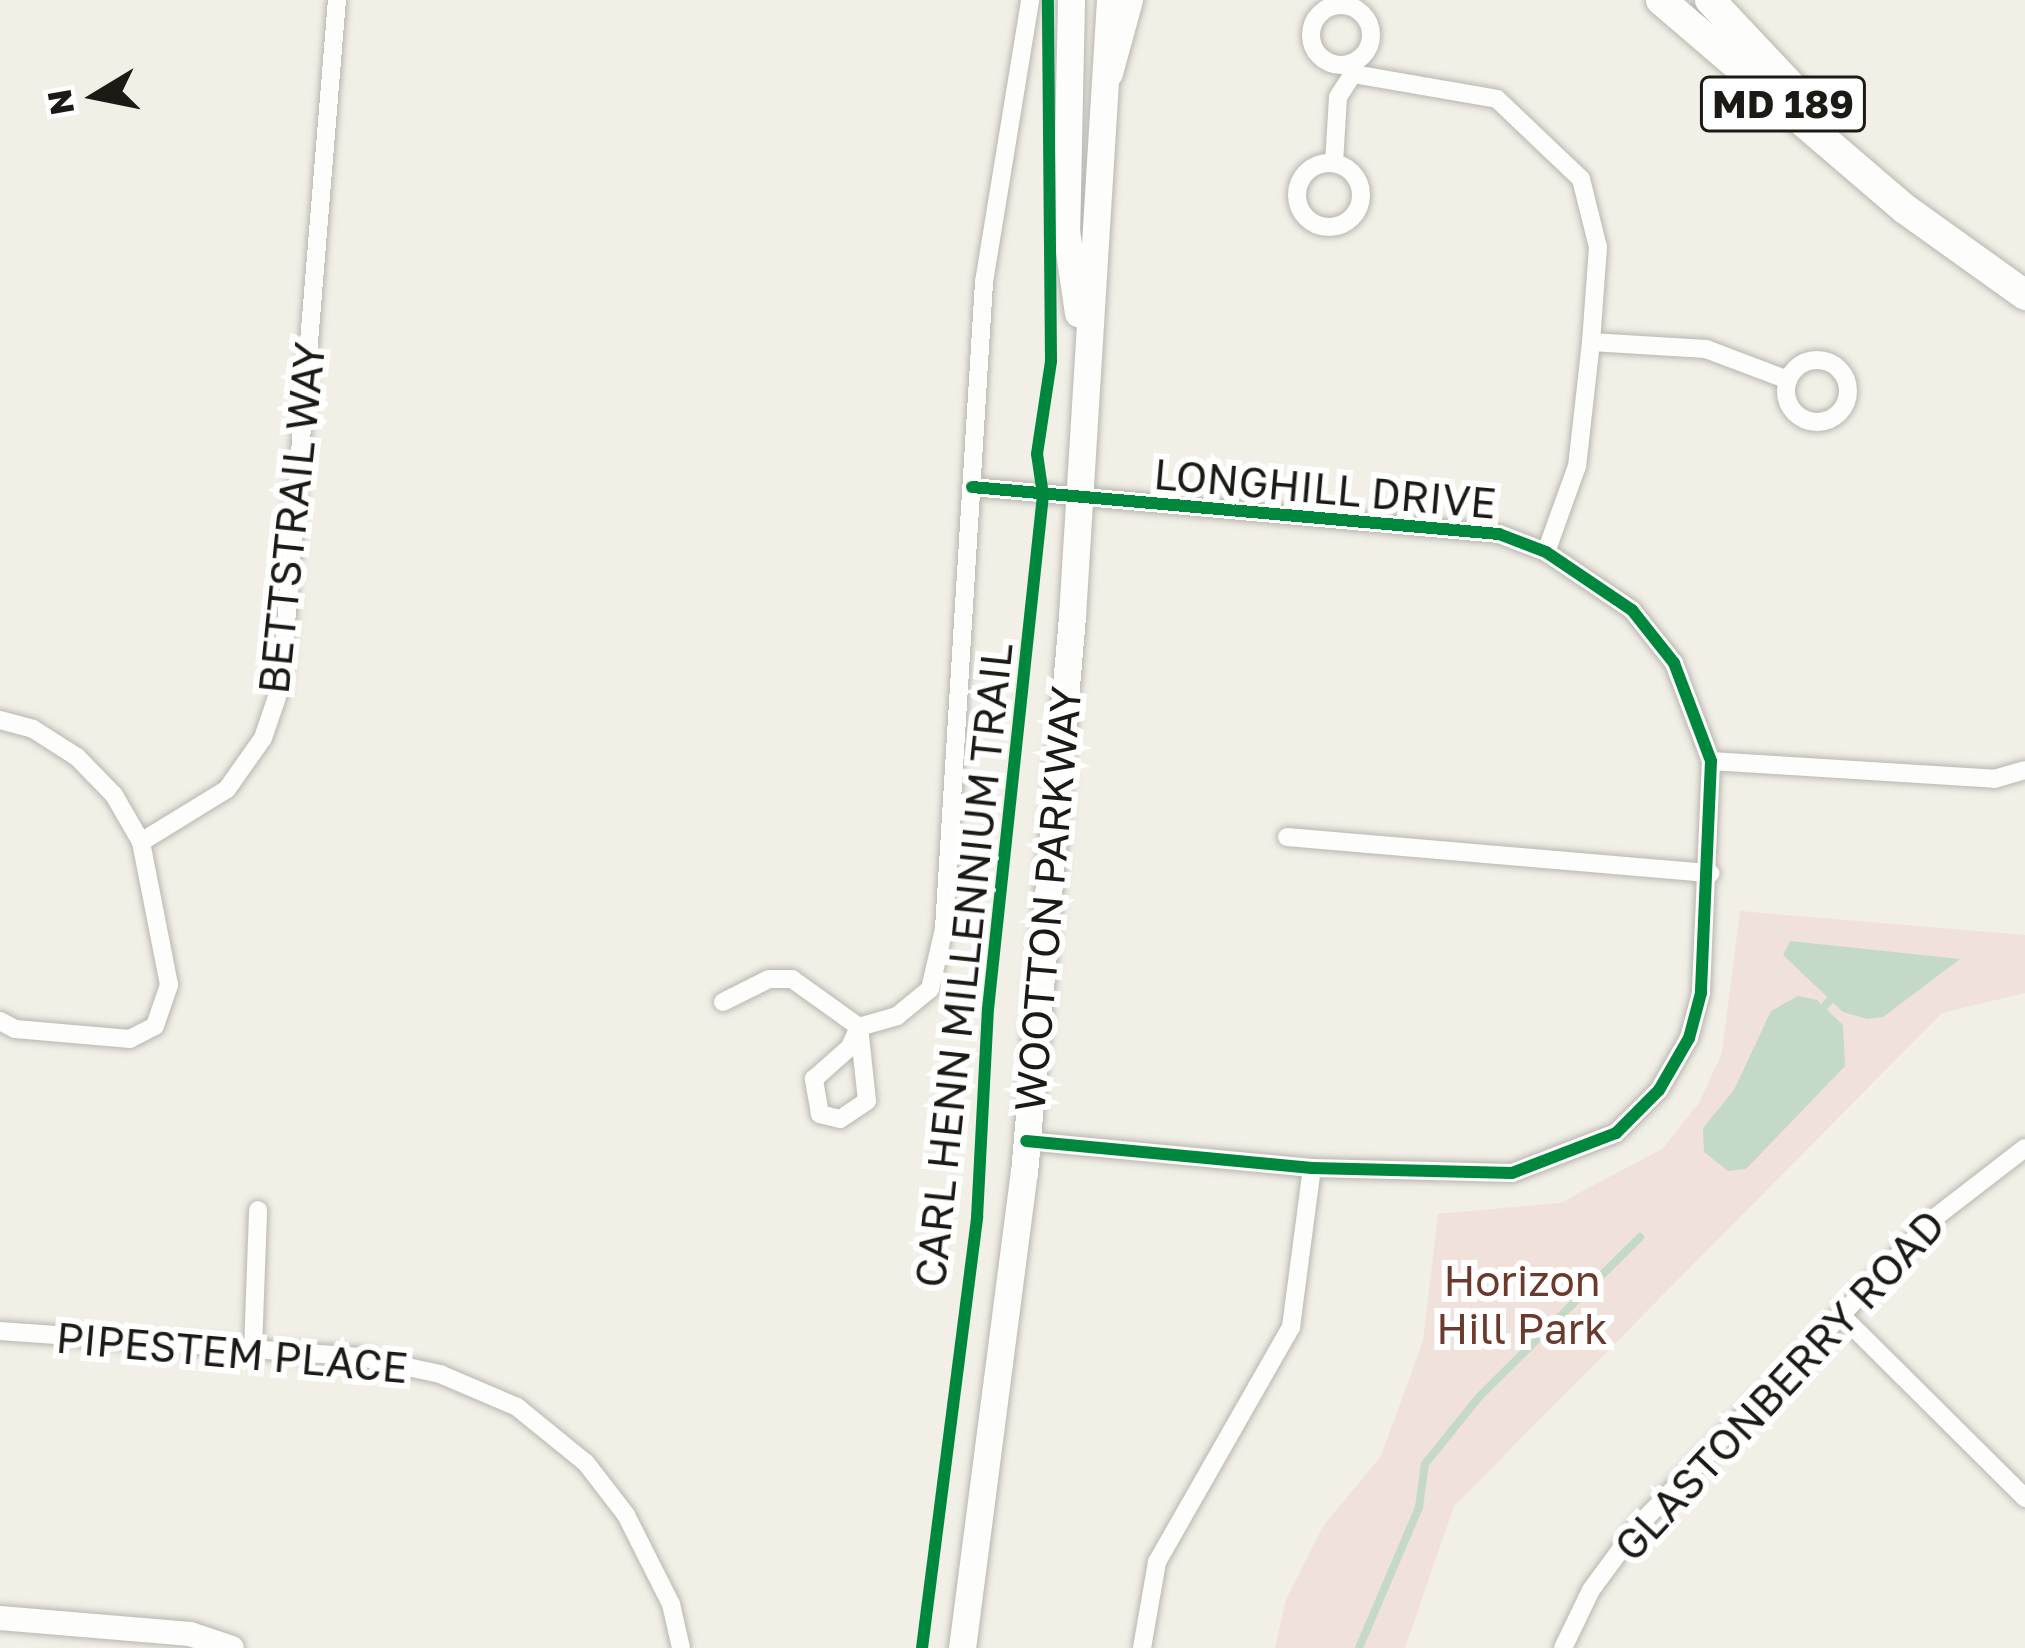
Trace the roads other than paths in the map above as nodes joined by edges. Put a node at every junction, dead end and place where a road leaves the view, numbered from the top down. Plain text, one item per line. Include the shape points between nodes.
1 (337, 0) edge
2 (1030, 0) edge
3 (1071, 0) edge
4 (1109, 0) edge
5 (1128, 0) edge
6 (1661, 0) edge
7 (1710, 0) edge
8 (1108, 73) junction
9 (1334, 163) dead end
10 (1905, 209) junction
11 (2025, 296) edge
12 (1591, 341) junction
13 (1085, 363) junction
14 (1788, 380) dead end
15 (972, 487) junction
16 (1078, 499) junction
17 (1546, 552) junction
18 (0, 720) edge
19 (1711, 761) junction
20 (2025, 770) edge
21 (1287, 837) dead end
22 (140, 842) junction
23 (1710, 872) junction
24 (723, 1003) dead end
25 (0, 1021) edge
26 (859, 1027) junction
27 (1026, 1142) junction
28 (2025, 1148) edge
29 (1312, 1168) junction
30 (258, 1210) dead end
31 (1840, 1315) junction
32 (0, 1331) edge
33 (253, 1349) junction
34 (2025, 1498) edge
35 (0, 1618) edge
36 (232, 1648) edge
37 (681, 1648) edge
38 (962, 1648) edge
39 (1142, 1648) edge
40 (1563, 1648) edge

1 - 22 street, BETTSTRAIL WAY via 281,685 263,738 226,789
2 - 15 street via 984,281
3 - 13 main road, WOOTTON PARKWAY via 1066,230
4 - 8 main road, WOOTTON PARKWAY
5 - 8 main road
6 - 10 main road, MD 189
7 - 10 main road, MD 189
8 - 13 main road, WOOTTON PARKWAY
9 - 12 street via 1338,97 1351,69 1478,92 1565,159 1596,225
10 - 11 main road, MD 189
12 - 14 street via 1706,349
12 - 17 street via 1577,466
13 - 16 main road, WOOTTON PARKWAY
15 - 16 street, LONGHILL DRIVE
15 - 26 street via 944,929 930,989 897,1016
16 - 17 street, LONGHILL DRIVE via 1457,528
16 - 27 main road, WOOTTON PARKWAY
17 - 19 street, LONGHILL DRIVE via 1607,588 1674,663
18 - 22 street via 33,729 77,757 114,795
19 - 20 street via 1994,778
19 - 23 street, LONGHILL DRIVE
21 - 23 street
22 - 25 street via 169,985 154,1025 130,1040
23 - 29 street, LONGHILL DRIVE via 1689,1038 1659,1090 1616,1133 1512,1173
24 - 26 street via 769,979 792,979
26 - 26 street via 867,1101 840,1119 820,1114 814,1079 850,1047
27 - 29 street, LONGHILL DRIVE
27 - 38 main road, WOOTTON PARKWAY
28 - 31 street, GLASTONBERRY ROAD via 1978,1178
29 - 39 street via 1292,1327 1157,1562
30 - 33 street
31 - 34 street
31 - 40 street, GLASTONBERRY ROAD via 1638,1526 1591,1590
32 - 33 street, PIPESTEM PLACE
33 - 37 street, PIPESTEM PLACE via 440,1373 517,1407 586,1463 626,1515 671,1604
35 - 36 street via 190,1634

